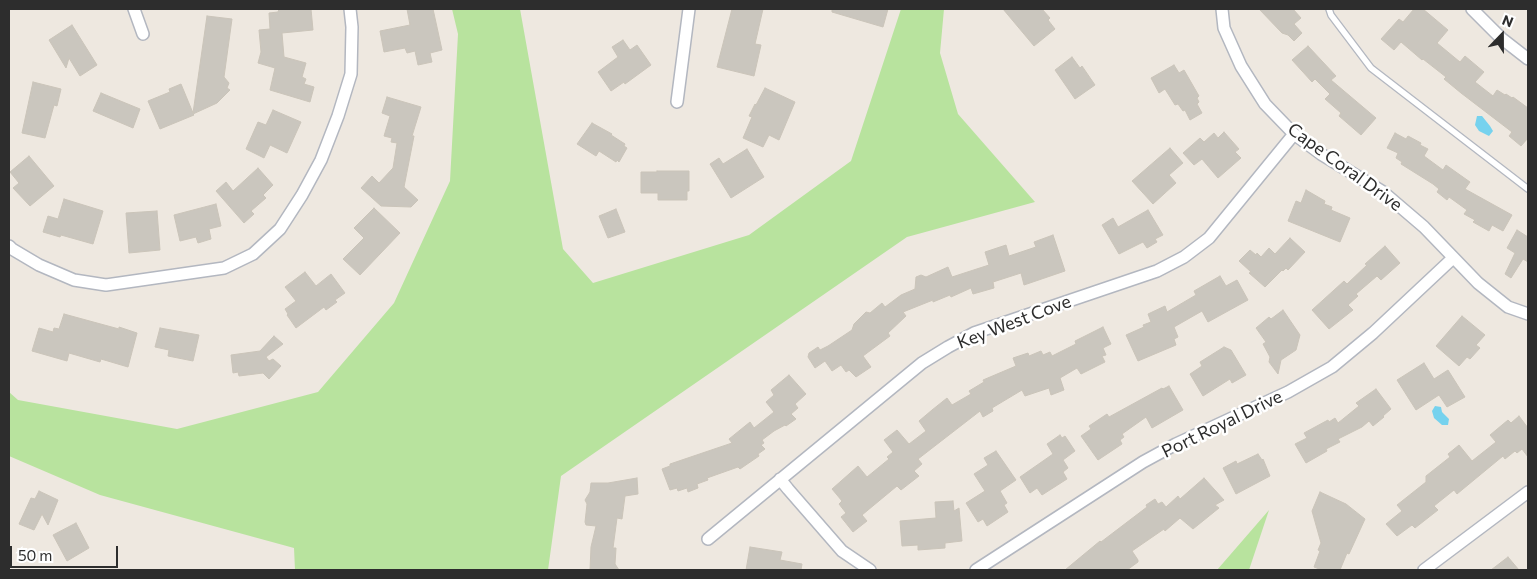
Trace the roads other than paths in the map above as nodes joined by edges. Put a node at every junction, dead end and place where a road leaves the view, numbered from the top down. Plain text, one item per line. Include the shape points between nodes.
1 (134, 9) edge
2 (350, 9) edge
3 (689, 9) edge
4 (1222, 9) edge
5 (1329, 9) edge
6 (1472, 9) edge
7 (142, 34) dead end
8 (1528, 60) edge
9 (677, 102) dead end
10 (1294, 134) junction
11 (1528, 189) edge
12 (9, 246) edge
13 (1453, 258) junction
14 (1528, 314) edge
15 (780, 479) junction
16 (1528, 492) edge
17 (708, 539) dead end
18 (870, 570) edge
19 (976, 570) edge
20 (1424, 570) edge

1 - 7 street
2 - 12 street via 351,74 321,160 280,229 252,254 224,268 106,285 74,280 39,265
3 - 9 street
4 - 10 street, Cape Coral Drive via 1224,28 1241,66 1265,104
5 - 11 lane via 1371,68
6 - 8 street
10 - 13 street, Cape Coral Drive via 1383,192 1424,227
10 - 15 street, Key West Cove via 1209,238 1184,258 1157,271 974,333 948,347 922,363
13 - 14 street, Cape Coral Drive via 1508,307
13 - 19 street, Port Royal Drive via 1332,367 1288,392 1143,462
15 - 17 street, Key West Cove
15 - 18 street via 842,551
16 - 20 street

